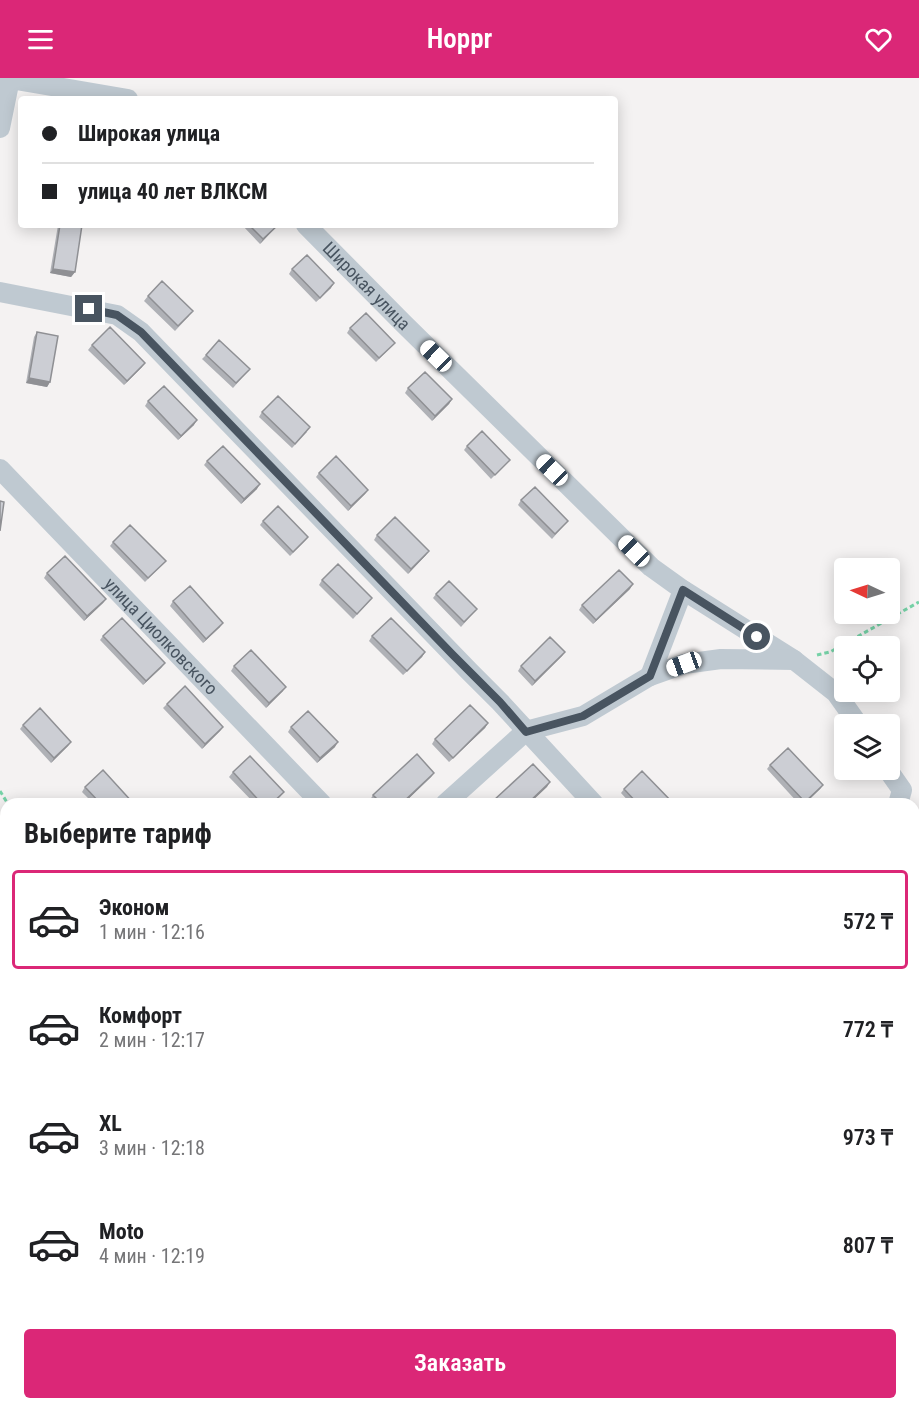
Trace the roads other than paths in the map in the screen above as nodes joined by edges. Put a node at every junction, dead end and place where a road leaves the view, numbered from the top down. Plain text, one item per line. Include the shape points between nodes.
1 (10, 78) edge
2 (111, 96) edge
3 (0, 128) edge
4 (309, 228) edge
5 (0, 292) edge
6 (0, 469) edge
7 (683, 590) junction
8 (794, 660) junction
9 (650, 676) junction
10 (851, 714) edge
11 (526, 732) junction
12 (895, 780) edge
13 (316, 798) edge
14 (452, 798) edge
15 (588, 798) edge
16 (900, 798) edge

1 - 2 street
1 - 3 street
4 - 7 street, Широкая улица via 651,567
5 - 11 street via 117,315 141,332
6 - 13 street, улица Циолковского
7 - 8 street, Широкая улица
7 - 9 street
8 - 9 street via 721,659 684,664
8 - 10 street, Широкая улица via 836,693
9 - 11 street via 583,716
11 - 14 street
11 - 15 street
12 - 16 street via 902,790

